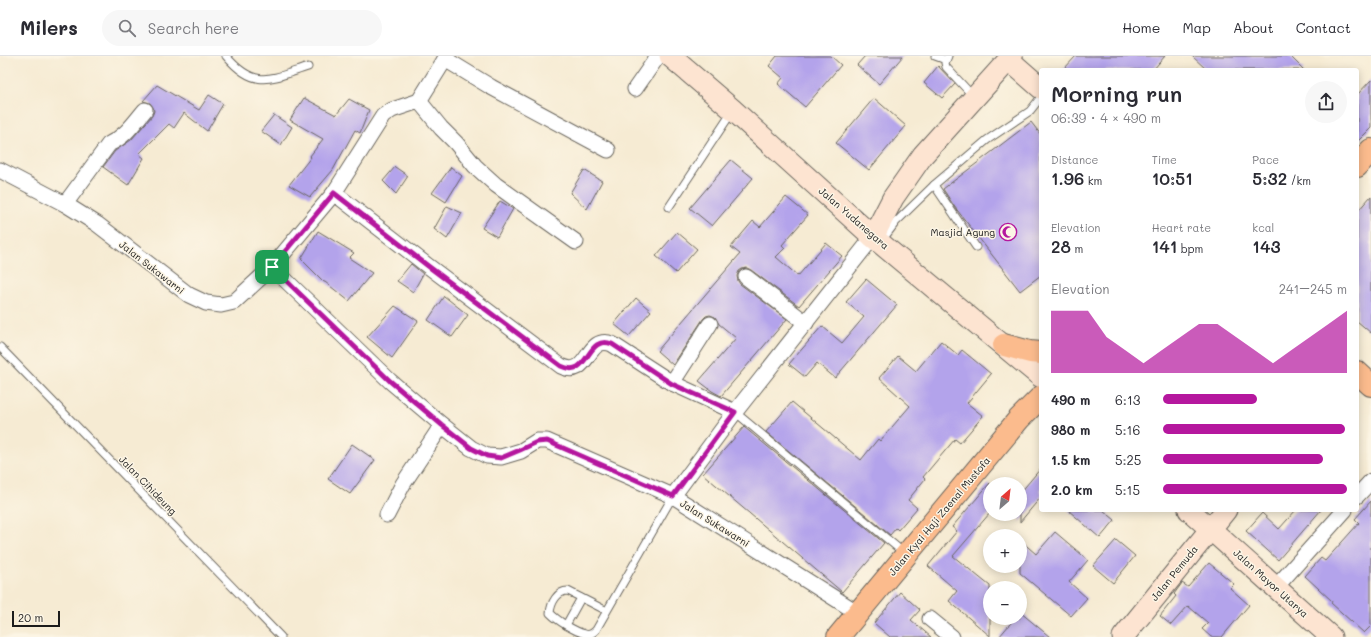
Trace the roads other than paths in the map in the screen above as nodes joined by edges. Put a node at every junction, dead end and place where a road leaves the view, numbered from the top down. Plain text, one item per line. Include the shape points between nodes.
1 (226, 56) edge
2 (658, 56) edge
3 (670, 56) edge
4 (934, 56) edge
5 (446, 57) edge
6 (947, 58) edge
7 (1010, 58) edge
8 (308, 67) dead end
9 (1039, 86) edge
10 (636, 89) dead end
11 (974, 97) junction
12 (1039, 100) edge
13 (419, 101) junction
14 (145, 110) dead end
15 (733, 110) junction
16 (608, 150) dead end
17 (1371, 150) edge
18 (1359, 164) edge
19 (0, 170) edge
20 (934, 185) junction
21 (334, 193) junction
22 (65, 204) junction
23 (669, 207) dead end
24 (877, 240) junction
25 (576, 242) dead end
26 (976, 247) dead end
27 (272, 267) junction
28 (746, 277) dead end
29 (710, 324) dead end
30 (806, 324) junction
31 (1004, 345) junction
32 (0, 347) edge
33 (1039, 353) edge
34 (1359, 374) edge
35 (1039, 375) edge
36 (672, 384) junction
37 (1371, 385) edge
38 (1039, 399) edge
39 (735, 412) junction
40 (442, 425) junction
41 (1371, 481) edge
42 (1359, 494) edge
43 (673, 496) junction
44 (1191, 512) edge
45 (1224, 512) edge
46 (1343, 512) edge
47 (387, 515) dead end
48 (1210, 529) junction
49 (906, 555) junction
50 (1276, 587) junction
51 (581, 598) junction
52 (607, 611) junction
53 (858, 613) junction
54 (930, 619) dead end
55 (566, 625) junction
56 (281, 637) edge
57 (838, 637) edge
58 (952, 637) edge
59 (1123, 637) edge
60 (1332, 637) edge

1 - 8 lane via 250,77 267,80
2 - 10 street
3 - 15 main road, Jalan Yudanegara
4 - 6 lane
5 - 13 street
5 - 16 street via 491,87
6 - 11 lane via 946,67
7 - 9 main road
7 - 11 main road
11 - 24 main road via 923,155 893,198
12 - 20 lane via 1030,111 986,140
13 - 21 street via 392,110 383,116
13 - 25 street via 475,166 496,185
14 - 22 street via 124,135 109,144
15 - 23 lane
15 - 24 main road, Jalan Yudanegara
17 - 18 main road
19 - 22 street, Jalan Sukawarni
20 - 24 lane
20 - 26 lane
21 - 27 street
21 - 36 street via 561,366 574,369 596,346 606,342
22 - 27 street, Jalan Sukawarni via 97,224 189,295 206,303 221,305 234,302
24 - 30 street
24 - 31 main road, Jalan Yudanegara
27 - 40 street, Jalan Sukawarni via 390,381
28 - 30 street
29 - 36 street
30 - 39 street
31 - 33 main road
31 - 35 main road, Jalan Yudanegara
32 - 56 lane, Jalan Cihideung
34 - 37 main road
36 - 39 street
38 - 49 main road, Jalan Kyai Haji Zaenal Mustofa via 1019,419
39 - 43 street
39 - 49 lane
40 - 43 street, Jalan Sukawarni via 471,448 487,456 501,458 537,442 547,441
40 - 47 street via 403,484
41 - 42 street
43 - 52 lane
43 - 53 street, Jalan Sukawarni
44 - 48 main road
45 - 48 main road, Jalan Pemuda
46 - 50 street
48 - 50 main road, Jalan Mayor Utarya
48 - 59 main road, Jalan Pemuda
49 - 53 main road, Jalan Kyai Haji Zaenal Mustofa
50 - 60 main road, Jalan Mayor Utarya
51 - 52 lane
51 - 55 lane
51 - 55 lane via 568,590 563,590 551,607 550,613
52 - 55 lane via 593,634 586,635
53 - 57 main road, Jalan Kyai Haji Zaenal Mustofa
54 - 58 street

